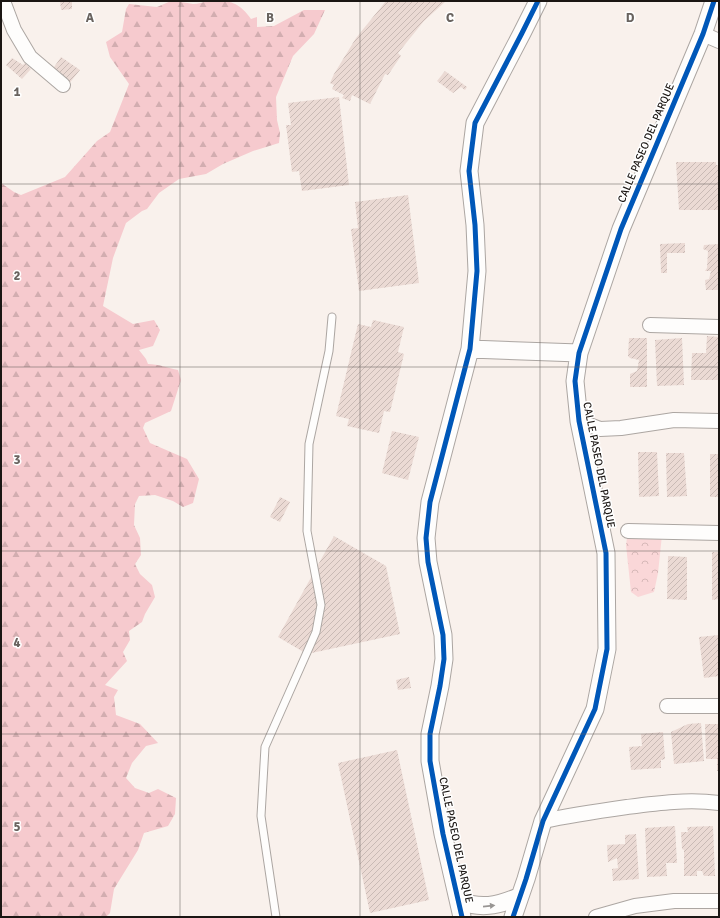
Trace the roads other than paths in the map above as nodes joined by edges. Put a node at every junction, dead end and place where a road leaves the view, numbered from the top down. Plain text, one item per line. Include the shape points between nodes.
1 (3, 1) edge
2 (538, 1) edge
3 (714, 1) edge
4 (703, 34) junction
5 (719, 40) edge
6 (63, 85) dead end
7 (332, 317) dead end
8 (650, 325) dead end
9 (719, 327) edge
10 (470, 349) junction
11 (579, 353) junction
12 (579, 421) junction
13 (719, 421) edge
14 (628, 531) dead end
15 (719, 532) edge
16 (667, 706) dead end
17 (719, 706) edge
18 (719, 803) edge
19 (543, 821) junction
20 (518, 897) junction
21 (719, 901) edge
22 (461, 909) edge
23 (276, 917) edge
24 (513, 917) edge
25 (596, 917) edge

1 - 6 street via 14,30 30,57
2 - 10 street, CALLE PASEO DEL PARQUE via 475,123 469,171 475,225 476,271
3 - 4 street, CALLE PASEO DEL PARQUE
4 - 5 street
4 - 11 street, CALLE PASEO DEL PARQUE via 621,229
7 - 23 lane via 329,351 309,444 307,531 321,605 316,632 265,748 261,816
8 - 9 street
10 - 11 street
10 - 22 street, CALLE PASEO DEL PARQUE via 430,502 426,538 428,562 444,634 443,666 430,734 430,761 443,834
11 - 12 street, CALLE PASEO DEL PARQUE via 575,381
12 - 13 street via 600,429 674,420
12 - 19 street, CALLE PASEO DEL PARQUE via 606,553 607,648 595,709
14 - 15 street
16 - 17 street
18 - 19 street via 673,802 574,814
19 - 20 street, CALLE PASEO DEL PARQUE
22 -> 20 street via 468,905 484,907 502,904
20 - 24 street, CALLE PASEO DEL PARQUE
21 - 25 street via 674,901 635,906

